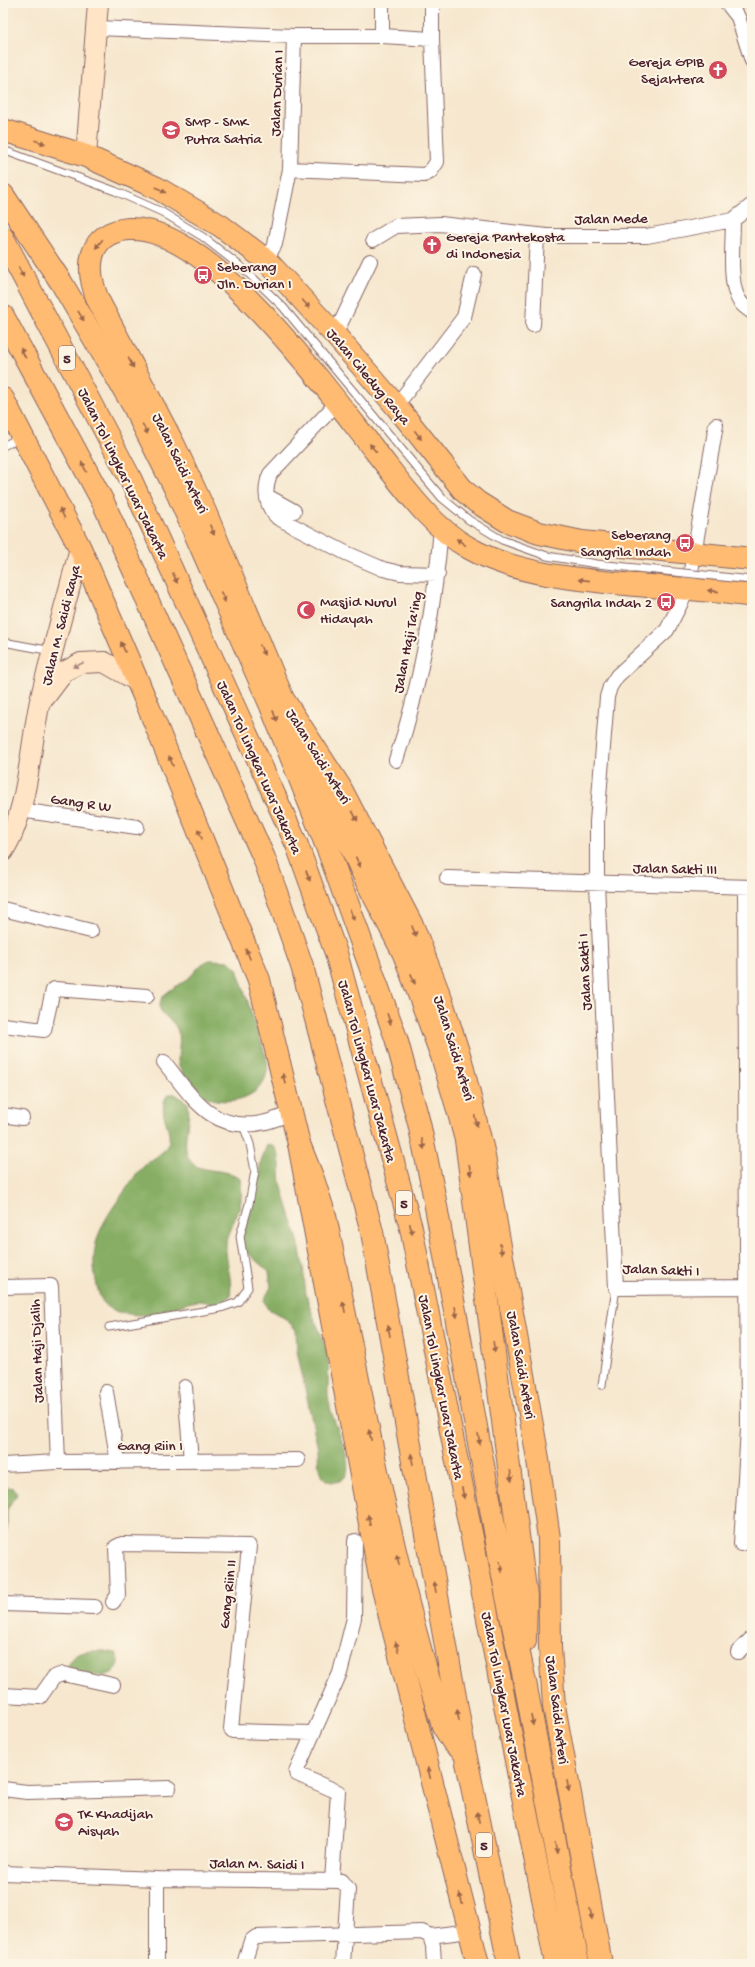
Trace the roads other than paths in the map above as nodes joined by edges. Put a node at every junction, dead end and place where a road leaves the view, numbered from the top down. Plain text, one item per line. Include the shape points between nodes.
1 (98, 3) edge
2 (382, 3) edge
3 (432, 3) edge
4 (727, 3) edge
5 (97, 28) junction
6 (294, 36) junction
7 (382, 36) junction
8 (432, 39) junction
9 (752, 61) edge
10 (3, 130) edge
11 (3, 150) edge
12 (86, 156) junction
13 (290, 169) junction
14 (6, 201) edge
15 (752, 205) edge
16 (733, 220) junction
17 (537, 235) junction
18 (3, 238) edge
19 (374, 240) dead end
20 (266, 260) junction
21 (370, 261) dead end
22 (474, 274) dead end
23 (752, 312) edge
24 (3, 316) edge
25 (533, 326) dead end
26 (335, 335) junction
27 (3, 399) edge
28 (337, 403) junction
29 (396, 406) junction
30 (716, 425) dead end
31 (23, 436) junction
32 (3, 446) edge
33 (267, 496) junction
34 (294, 510) dead end
35 (441, 528) junction
36 (80, 548) junction
37 (696, 554) junction
38 (752, 559) edge
39 (438, 574) junction
40 (752, 580) edge
41 (688, 589) junction
42 (752, 596) edge
43 (3, 642) edge
44 (53, 652) junction
45 (139, 682) junction
46 (284, 699) junction
47 (40, 702) junction
48 (396, 760) dead end
49 (20, 810) junction
50 (137, 827) dead end
51 (3, 851) edge
52 (446, 878) dead end
53 (598, 884) junction
54 (749, 887) edge
55 (3, 909) edge
56 (91, 931) dead end
57 (147, 996) dead end
58 (3, 1026) edge
59 (164, 1062) dead end
60 (292, 1113) junction
61 (3, 1115) edge
62 (22, 1118) dead end
63 (243, 1125) junction
64 (299, 1144) junction
65 (3, 1287) edge
66 (747, 1287) junction
67 (616, 1288) junction
68 (109, 1327) dead end
69 (602, 1385) dead end
70 (185, 1387) dead end
71 (106, 1392) dead end
72 (750, 1429) edge
73 (298, 1460) dead end
74 (191, 1461) junction
75 (58, 1462) junction
76 (118, 1462) junction
77 (3, 1465) edge
78 (355, 1541) dead end
79 (741, 1544) dead end
80 (113, 1602) dead end
81 (3, 1604) edge
82 (95, 1608) dead end
83 (752, 1638) edge
84 (738, 1652) dead end
85 (525, 1682) junction
86 (113, 1685) dead end
87 (3, 1695) edge
88 (314, 1733) junction
89 (465, 1753) junction
90 (169, 1788) dead end
91 (3, 1790) edge
92 (3, 1873) edge
93 (157, 1879) junction
94 (332, 1881) junction
95 (469, 1931) junction
96 (346, 1934) junction
97 (430, 1936) junction
98 (157, 1964) edge
99 (244, 1964) edge
100 (343, 1964) edge
101 (434, 1964) edge
102 (478, 1964) edge
103 (509, 1964) edge
104 (556, 1964) edge
105 (578, 1964) edge
106 (601, 1964) edge

1 - 5 street
2 - 7 street
3 - 8 street
4 - 9 street via 738,17
5 - 6 street
5 - 12 street
6 - 7 street, Jalan Durian I
6 - 13 street, Jalan Durian I
7 - 8 street, Jalan Durian I
8 - 13 street via 437,162 430,172 424,175
10 -> 12 main road, Jalan Ciledug Raya
11 - 40 lane, bridge via 115,191 162,212 203,237 245,270 283,307 442,498 469,520 502,540 547,556 597,564
12 -> 20 main road, Jalan Ciledug Raya via 157,188 221,226
13 - 20 street, Jalan Durian I via 275,244
14 -> 85 main road via 61,282 133,405 176,490 271,706 372,968 396,1038 419,1123 449,1273 507,1598
15 - 16 street, Jalan Mede
16 - 17 street, Jalan Mede via 648,236
16 - 23 street via 733,274 737,296 744,307
17 - 19 street, Jalan Mede via 440,224 396,226
17 - 25 street
18 -> 104 main road, Jalan Tol Lingkar Luar Jakarta / 5 via 130,478 296,845 336,953 411,1228
20 -> 26 main road, Jalan Ciledug Raya
21 - 26 street
22 - 29 street via 464,317
89 -> 24 main road, 5 via 372,1232 302,966 264,858 103,502
26 - 29 main road, Jalan Ciledug Raya
27 - 31 main road
28 - 33 street via 270,474 266,484
35 -> 28 main road via 415,501
28 -> 46 main road, Jalan Saidi Arteri via 260,311 216,269 195,253 169,239 145,230 133,229 111,233 96,246 90,266 95,292 174,445
29 -> 37 main road, Jalan Ciledug Raya via 464,490 477,502 507,521 539,533 582,542
30 - 37 street, Jalan Sakti I
31 - 32 lane
36 -> 31 main road
33 - 34 street
33 - 39 street via 272,513 278,518 346,553 383,569 400,573
35 - 39 street, Jalan Haji Ta'ing
41 -> 35 main road via 579,580 533,572 469,548
36 - 44 street, Jalan M. Saidi Raya
45 -> 36 main road
37 - 38 main road, Jalan Ciledug Raya
37 - 41 street, Jalan Sakti I
39 - 48 street, Jalan Haji Ta'ing via 410,717
42 -> 41 main road
41 - 53 street, Jalan Sakti I via 668,630 624,669 610,687 607,697 597,822
43 - 44 lane
44 - 47 street, Jalan M. Saidi Raya
45 -> 47 street, Jalan M. Saidi Raya via 104,662 81,662 64,672
60 -> 45 main road via 259,980
46 -> 85 main road via 367,882 404,954 442,1056 466,1140 526,1596
46 -> 106 main road, Jalan Saidi Arteri via 340,787 413,927 442,1002 469,1090 483,1151 538,1453 549,1538 550,1647 554,1706
47 - 49 street, Jalan M. Saidi Raya
49 - 50 street, Gang R W
49 - 51 street, Jalan M. Saidi Raya
52 - 53 street, Jalan Sakti III
53 - 54 street, Jalan Sakti III
53 - 67 street, Jalan Sakti I
54 - 66 street
55 - 56 street
57 - 58 street via 55,989 52,990 44,1030
59 - 63 street via 196,1102 217,1120
60 - 63 street via 266,1122
60 - 64 main road
61 - 62 street
63 - 68 lane via 255,1171 240,1236 248,1288 238,1302 221,1308
89 -> 64 main road via 453,1742 443,1726 411,1614 378,1473 325,1216 314,1179
95 -> 64 main road via 380,1577
65 - 75 street, Jalan Haji Djalih via 51,1286
66 - 67 street, Jalan Sakti I
66 - 72 street
67 - 69 lane
70 - 74 street
71 - 76 street
72 - 79 street
73 - 74 street, Gang Riin I
74 - 76 street, Gang Riin I
75 - 76 street, Gang Riin I
75 - 77 street, Gang Riin I
78 - 88 street via 354,1618 340,1673
80 - 88 street, Gang Riin II via 118,1595 118,1545 249,1546 231,1729
81 - 82 street
83 - 84 street
85 -> 105 main road
86 - 87 street via 63,1674 54,1677 40,1696
88 - 94 street via 296,1772 338,1792
103 -> 89 main road, 5
90 - 91 street via 27,1792
92 - 93 street, Jalan M. Saidi I
93 - 94 street, Jalan M. Saidi I
93 - 98 street
94 - 96 street, Jalan M. Saidi I via 342,1881 348,1889
95 - 97 street
95 - 102 main road
96 - 97 street via 422,1932
96 - 99 street via 256,1937 251,1941
96 - 100 street
97 - 101 street

